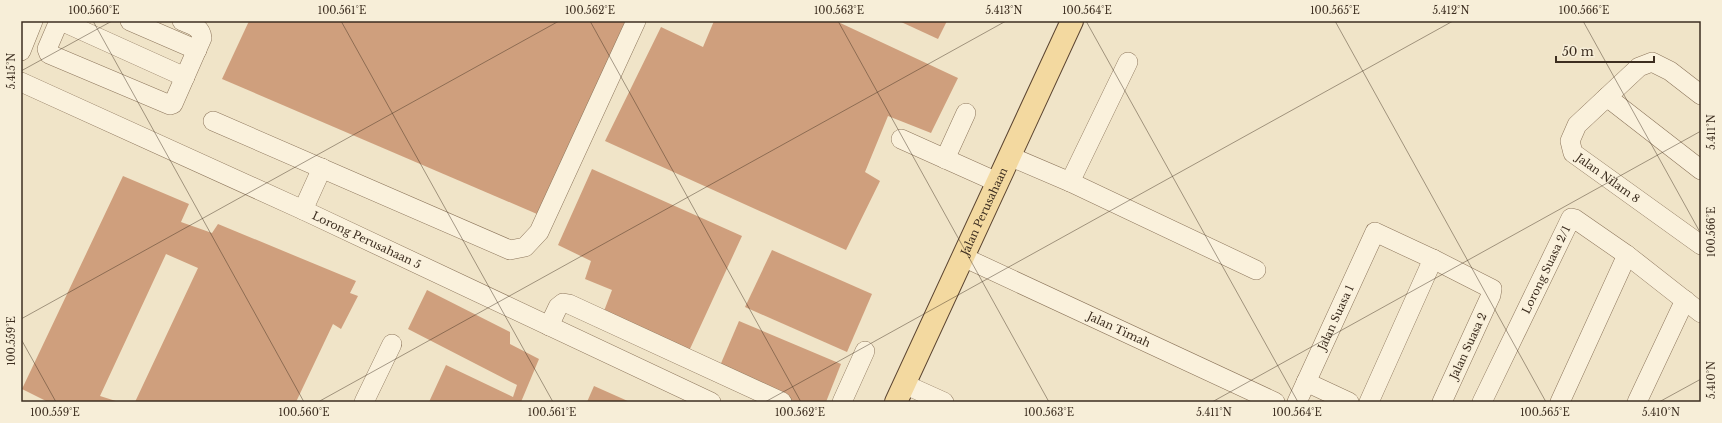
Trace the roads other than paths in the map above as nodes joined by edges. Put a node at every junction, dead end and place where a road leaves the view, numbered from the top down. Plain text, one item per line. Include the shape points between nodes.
1 (33, 21) edge
2 (60, 21) edge
3 (130, 21) edge
4 (182, 21) edge
5 (636, 21) edge
6 (1072, 21) edge
7 (197, 50) junction
8 (21, 51) edge
9 (1128, 62) dead end
10 (185, 77) junction
11 (21, 82) edge
12 (1701, 95) edge
13 (1607, 96) junction
14 (966, 113) dead end
15 (213, 121) dead end
16 (902, 138) dead end
17 (1009, 156) junction
18 (945, 159) junction
19 (322, 168) junction
20 (1701, 170) edge
21 (997, 182) junction
22 (1070, 182) junction
23 (303, 210) junction
24 (1701, 245) edge
25 (1627, 255) junction
26 (963, 258) junction
27 (1433, 259) junction
28 (1256, 270) dead end
29 (1685, 300) junction
30 (1701, 313) edge
31 (549, 326) junction
32 (392, 344) dead end
33 (865, 351) dead end
34 (1306, 382) junction
35 (900, 393) edge
36 (364, 402) edge
37 (711, 402) edge
38 (782, 402) edge
39 (842, 402) edge
40 (944, 402) edge
41 (1275, 402) edge
42 (1297, 402) edge
43 (1349, 402) edge
44 (1369, 402) edge
45 (1442, 402) edge
46 (1482, 402) edge
47 (1560, 402) edge
48 (1637, 402) edge

1 - 8 street
2 - 10 street
2 - 10 street via 47,49 49,54 170,105 173,104
3 - 7 street
4 - 7 street via 201,32 202,38
5 - 19 street via 539,232 525,247 510,250
6 - 17 main road, Jalan Perusahaan
7 - 10 street
9 - 22 street
11 - 23 street, Lorong Perusahaan 5
12 - 13 street, Jalan Nilam 8 via 1670,71 1652,62 1638,67
13 - 20 street
13 - 24 street, Jalan Nilam 8 via 1577,125 1570,141 1573,153
14 - 18 street
15 - 19 street
16 - 18 street
17 - 21 main road, Jalan Perusahaan
17 - 22 street
18 - 21 street
19 - 23 street
21 - 26 main road, Jalan Perusahaan
22 - 28 street
23 - 31 street, Lorong Perusahaan 5
25 - 29 street, Lorong Suasa 2/1
25 - 46 street, Lorong Suasa 2/1 via 1571,218
25 - 47 street
26 - 35 main road, Jalan Perusahaan
26 - 41 street, Jalan Timah
27 - 34 street, Jalan Suasa 1 via 1375,232
27 - 44 street
27 - 45 street, Jalan Suasa 2 via 1492,289 1492,295
29 - 30 street, Lorong Suasa 2/1
29 - 48 street
31 - 37 street, Lorong Perusahaan 5
31 - 38 street via 558,307 563,303 569,304
32 - 36 street
33 - 39 street
34 - 42 street, Jalan Suasa 1
34 - 43 street
35 - 40 street

